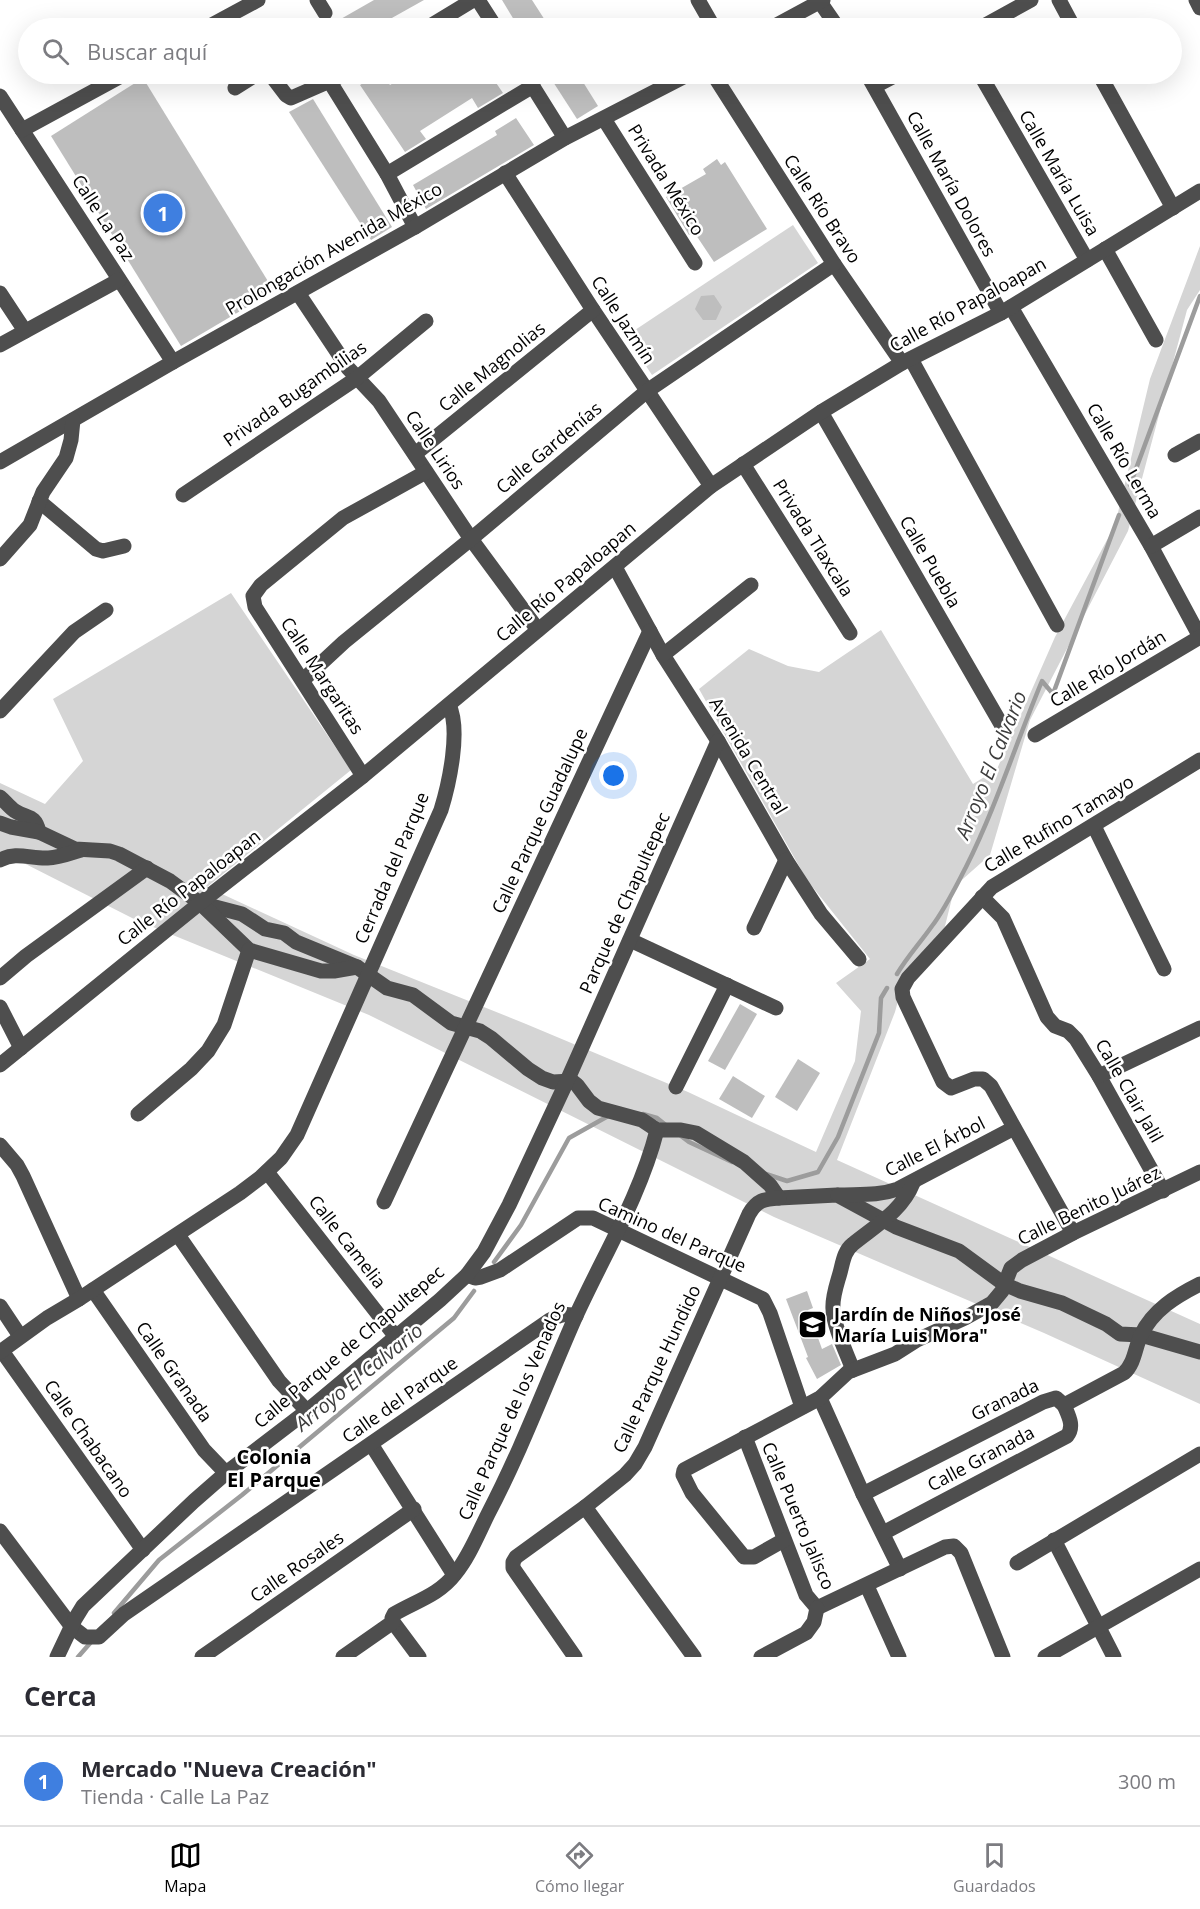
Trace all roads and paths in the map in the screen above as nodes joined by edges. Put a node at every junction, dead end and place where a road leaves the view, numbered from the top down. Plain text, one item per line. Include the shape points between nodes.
1 (258, 0) edge
2 (473, 0) edge
3 (478, 0) edge
4 (698, 0) edge
5 (1031, 0) edge
6 (1059, 0) edge
7 (1196, 0) edge
8 (822, 1) edge
9 (1200, 8) edge
10 (225, 18) edge
11 (444, 18) edge
12 (490, 18) edge
13 (708, 18) edge
14 (790, 18) edge
15 (832, 18) edge
16 (998, 18) edge
17 (1069, 18) edge
18 (107, 84) edge
19 (241, 84) edge
20 (278, 84) edge
21 (325, 84) edge
22 (331, 84) edge
23 (523, 84) edge
24 (531, 84) edge
25 (670, 84) edge
26 (719, 84) edge
27 (873, 84) edge
28 (986, 84) edge
29 (1105, 84) edge
30 (234, 88) dead end
31 (0, 96) edge
32 (604, 119) junction
33 (22, 130) junction
34 (561, 133) junction
35 (505, 173) junction
36 (387, 174) junction
37 (1200, 191) edge
38 (1173, 208) junction
39 (415, 227) junction
40 (1105, 249) junction
41 (1087, 260) junction
42 (695, 262) dead end
43 (834, 264) junction
44 (119, 280) junction
45 (0, 293) edge
46 (298, 293) junction
47 (593, 310) junction
48 (1006, 310) junction
49 (426, 321) dead end
50 (25, 331) junction
51 (1156, 340) dead end
52 (0, 345) edge
53 (906, 361) junction
54 (172, 362) junction
55 (357, 378) junction
56 (646, 391) junction
57 (820, 412) junction
58 (73, 420) junction
59 (1200, 441) edge
60 (415, 454) junction
61 (1175, 455) dead end
62 (0, 462) edge
63 (744, 464) junction
64 (426, 472) junction
65 (711, 486) junction
66 (183, 495) dead end
67 (39, 501) junction
68 (1200, 517) edge
69 (471, 539) junction
70 (124, 546) dead end
71 (1151, 546) junction
72 (0, 559) edge
73 (615, 567) junction
74 (751, 585) dead end
75 (106, 610) dead end
76 (1057, 625) dead end
77 (538, 630) junction
78 (650, 631) junction
79 (850, 633) dead end
80 (1200, 637) edge
81 (663, 655) junction
82 (303, 680) junction
83 (449, 705) junction
84 (0, 711) edge
85 (1005, 731) dead end
86 (1035, 735) dead end
87 (718, 741) junction
88 (1199, 762) edge
89 (363, 776) junction
90 (0, 797) edge
91 (0, 823) edge
92 (1094, 826) junction
93 (39, 832) junction
94 (81, 850) junction
95 (0, 860) edge
96 (786, 860) junction
97 (147, 868) junction
98 (982, 897) junction
99 (200, 903) junction
100 (754, 928) dead end
101 (630, 940) junction
102 (249, 950) junction
103 (859, 959) dead end
104 (1164, 969) dead end
105 (362, 971) junction
106 (0, 978) edge
107 (727, 985) junction
108 (0, 1007) edge
109 (776, 1008) dead end
110 (466, 1028) junction
111 (1200, 1028) edge
112 (21, 1048) junction
113 (0, 1065) edge
114 (1099, 1076) junction
115 (567, 1081) junction
116 (676, 1087) dead end
117 (138, 1114) dead end
118 (1014, 1128) junction
119 (657, 1131) junction
120 (0, 1146) edge
121 (267, 1172) junction
122 (1200, 1172) edge
123 (913, 1182) junction
124 (1163, 1191) junction
125 (837, 1195) junction
126 (779, 1198) junction
127 (384, 1202) dead end
128 (883, 1221) junction
129 (619, 1230) junction
130 (1072, 1233) junction
131 (178, 1235) junction
132 (466, 1275) junction
133 (720, 1279) junction
134 (1004, 1284) junction
135 (1200, 1284) edge
136 (93, 1290) junction
137 (79, 1299) junction
138 (0, 1306) edge
139 (576, 1316) junction
140 (1141, 1335) junction
141 (20, 1336) junction
142 (396, 1337) junction
143 (1, 1352) edge
144 (1200, 1352) edge
145 (853, 1370) junction
146 (820, 1398) junction
147 (1064, 1405) junction
148 (802, 1407) junction
149 (307, 1411) junction
150 (745, 1437) junction
151 (371, 1444) junction
152 (1200, 1454) edge
153 (226, 1473) junction
154 (863, 1494) junction
155 (585, 1508) junction
156 (414, 1509) junction
157 (0, 1531) edge
158 (883, 1533) junction
159 (784, 1540) junction
160 (1054, 1540) junction
161 (143, 1550) junction
162 (1017, 1563) dead end
163 (900, 1569) junction
164 (1200, 1569) edge
165 (454, 1575) junction
166 (867, 1586) junction
167 (817, 1608) junction
168 (393, 1622) junction
169 (72, 1627) junction
170 (1098, 1627) junction
171 (57, 1657) edge
172 (202, 1657) edge
173 (343, 1657) edge
174 (419, 1657) edge
175 (575, 1657) edge
176 (694, 1657) edge
177 (761, 1657) edge
178 (899, 1657) edge
179 (1003, 1657) edge
180 (1045, 1657) edge
181 (1114, 1657) edge

1 - 10 street
2 - 11 street
3 - 12 street
4 - 13 street
5 - 16 street
6 - 17 street
7 - 9 street
8 - 14 street
8 - 15 street
18 - 33 street
19 - 30 street
20 - 21 street via 291,98
22 - 36 street
23 - 36 street
24 - 34 street
25 - 32 street, Prolongación Avenida México
26 - 43 street, Calle Río Bravo
27 - 48 street, Calle María Dolores
28 - 41 street, Calle María Luisa
29 - 38 street
31 - 33 street, Calle La Paz
32 - 34 street, Prolongación Avenida México
32 - 42 street, Privada México
33 - 44 street, Calle La Paz
34 - 35 street, Prolongación Avenida México
35 - 39 street, Prolongación Avenida México
35 - 47 street, Calle Jazmín
36 - 39 street
37 - 38 street, Calle Río Papaloapan
38 - 40 street, Calle Río Papaloapan
39 - 46 street, Prolongación Avenida México
40 - 41 street, Calle Río Papaloapan
40 - 51 street
41 - 48 street, Calle Río Papaloapan
43 - 53 street, Calle Río Bravo
43 - 56 street, Calle Gardenías
44 - 50 street
44 - 54 street, Calle La Paz
45 - 50 street
46 - 54 street, Prolongación Avenida México
46 - 55 street, Calle Lirios
47 - 56 street, Calle Jazmín
47 - 60 street, Calle Magnolias
48 - 53 street, Calle Río Papaloapan
48 - 71 street, Calle Río Lerma
49 - 55 street, Privada Bugambilias
50 - 52 street
53 - 57 street, Calle Río Papaloapan
53 - 76 street, Calle Río Bravo
54 - 58 street, Prolongación Avenida México
55 - 60 street, Calle Lirios via 379,401
55 - 66 street, Privada Bugambilias
56 - 65 street, Calle Jazmín
56 - 69 street, Calle Gardenías
57 - 63 street, Calle Río Papaloapan
57 - 85 street, Calle Puebla
58 - 62 street, Prolongación Avenida México
58 - 67 street via 66,458
59 - 61 street
60 - 64 street, Calle Lirios
63 - 65 street, Calle Río Papaloapan
63 - 79 street, Privada Tlaxcala
64 - 69 street, Calle Lirios
64 - 82 street, Calle Margaritas via 343,518 261,585 253,596 255,607
65 - 73 street, Calle Río Papaloapan
67 - 70 street via 96,549
67 - 72 street via 30,525
68 - 71 street
69 - 77 street, Calle Lirios
69 - 82 street, Calle Gardenías
71 - 80 street, Calle Río Lerma
73 - 77 street, Calle Río Papaloapan
73 - 78 street, Avenida Central
74 - 81 street
75 - 84 street via 74,632
77 - 83 street, Calle Río Papaloapan
78 - 81 street, Avenida Central
78 - 110 street, Calle Parque Guadalupe
80 - 86 street, Calle Río Jordán
81 - 87 street, Avenida Central
82 - 89 street, Calle Margaritas
83 - 89 street, Calle Río Papaloapan
83 - 105 street, Cerrada del Parque via 453,716 452,758 441,810
87 - 96 street, Avenida Central
87 - 101 street, Parque de Chapultepec
88 - 92 street, Calle Rufino Tamayo
89 - 99 street, Calle Río Papaloapan
90 - 93 street via 16,812 31,817
91 - 93 street
92 - 98 street, Calle Rufino Tamayo via 992,886
92 - 104 street
93 - 94 street
94 - 95 street via 50,858 9,855
94 - 97 street via 110,851
96 - 100 street
96 - 103 street, Avenida Central via 821,914
97 - 99 street
97 - 106 street
98 - 114 street, Calle Clair Jalil via 1003,918 1047,1017 1072,1034
98 - 118 street, Calle Rufino Tamayo via 908,978 902,989 903,997 945,1085 951,1088 983,1079 991,1086
99 - 102 street
99 - 105 street via 242,914
99 - 112 street, Calle Río Papaloapan
101 - 107 street
101 - 115 street, Parque de Chapultepec
102 - 105 street via 321,971
102 - 117 street via 224,1025 214,1042 191,1069
105 - 110 street via 387,987 413,994 451,1023
105 - 121 street via 297,1135
107 - 109 street
107 - 116 street
108 - 112 street
110 - 115 street via 480,1031 542,1078
110 - 127 street, Calle Parque Guadalupe
111 - 114 street
112 - 113 street, Calle Río Papaloapan
114 - 124 street, Calle Clair Jalil
115 - 119 street via 577,1085 598,1108 642,1120
115 - 132 street, Calle Parque de Chapultepec via 496,1232
118 - 123 street, Calle El Árbol
118 - 130 street
119 - 126 street via 691,1131 715,1143 744,1162
119 - 129 street, Calle Parque de los Venados
120 - 137 street via 23,1176
121 - 131 street
121 - 142 street, Calle Camelia
122 - 124 street, Calle Benito Juárez
123 - 125 street, Calle El Árbol via 885,1194
123 - 128 street
124 - 130 street, Calle Benito Juárez
125 - 126 street, Calle El Árbol
125 - 128 street
126 - 133 street, Calle Parque Hundido via 760,1200 753,1207
128 - 134 street via 959,1251
128 - 145 street via 848,1249 834,1300 834,1318
129 - 132 street, Camino del Parque via 594,1218 578,1218 500,1270 482,1277
129 - 133 street, Camino del Parque
129 - 139 street, Calle Parque de los Venados
130 - 134 street, Calle Benito Juárez via 1018,1262
131 - 136 street
131 - 149 street via 279,1381
132 - 142 street, Calle Parque de Chapultepec
133 - 148 street, Camino del Parque via 766,1303
133 - 155 street, Calle Parque Hundido via 639,1457 625,1475
134 - 140 street via 1062,1303 1120,1334
134 - 145 street, Calle Benito Juárez via 996,1300 965,1318 895,1354
135 - 140 street, Granada via 1168,1302
136 - 137 street
136 - 153 street, Calle Granada via 204,1450
137 - 141 street
138 - 141 street
139 - 151 street, Calle del Parque via 560,1315 550,1320
139 - 165 street, Calle Parque de los Venados via 507,1479
140 - 144 street
140 - 147 street, Granada via 1128,1369
141 - 143 street
142 - 149 street, Calle Parque de Chapultepec
143 - 161 street, Calle Chabacano
145 - 146 street
146 - 148 street
146 - 154 street
147 - 154 street, Granada via 1056,1398 1043,1402
147 - 158 street, Calle Granada via 1072,1425 1067,1436
148 - 150 street
149 - 153 street, Calle Parque de Chapultepec
150 - 159 street, Calle Puerto Jalisco
150 - 159 street via 684,1470 683,1475 692,1493 746,1558
151 - 156 street
151 - 169 street, Calle del Parque via 124,1614 99,1637 85,1637
152 - 160 street
153 - 161 street, Calle Parque de Chapultepec
154 - 158 street
155 - 175 street, Calle Parque Hundido via 513,1562 513,1568
155 - 176 street
156 - 165 street
156 - 172 street, Calle Rosales
157 - 169 street
158 - 163 street
159 - 167 street, Calle Puerto Jalisco via 806,1594
160 - 162 street
160 - 170 street
161 - 169 street, Calle Parque de Chapultepec via 83,1606
163 - 166 street
163 - 179 street via 945,1547 957,1548
164 - 170 street
165 - 168 street, Calle Parque de los Venados via 432,1594 397,1612
166 - 167 street
166 - 178 street
167 - 177 street via 806,1633
168 - 173 street, Calle Parque de los Venados
168 - 174 street
169 - 171 street, Calle Parque de Chapultepec
170 - 180 street
170 - 181 street

